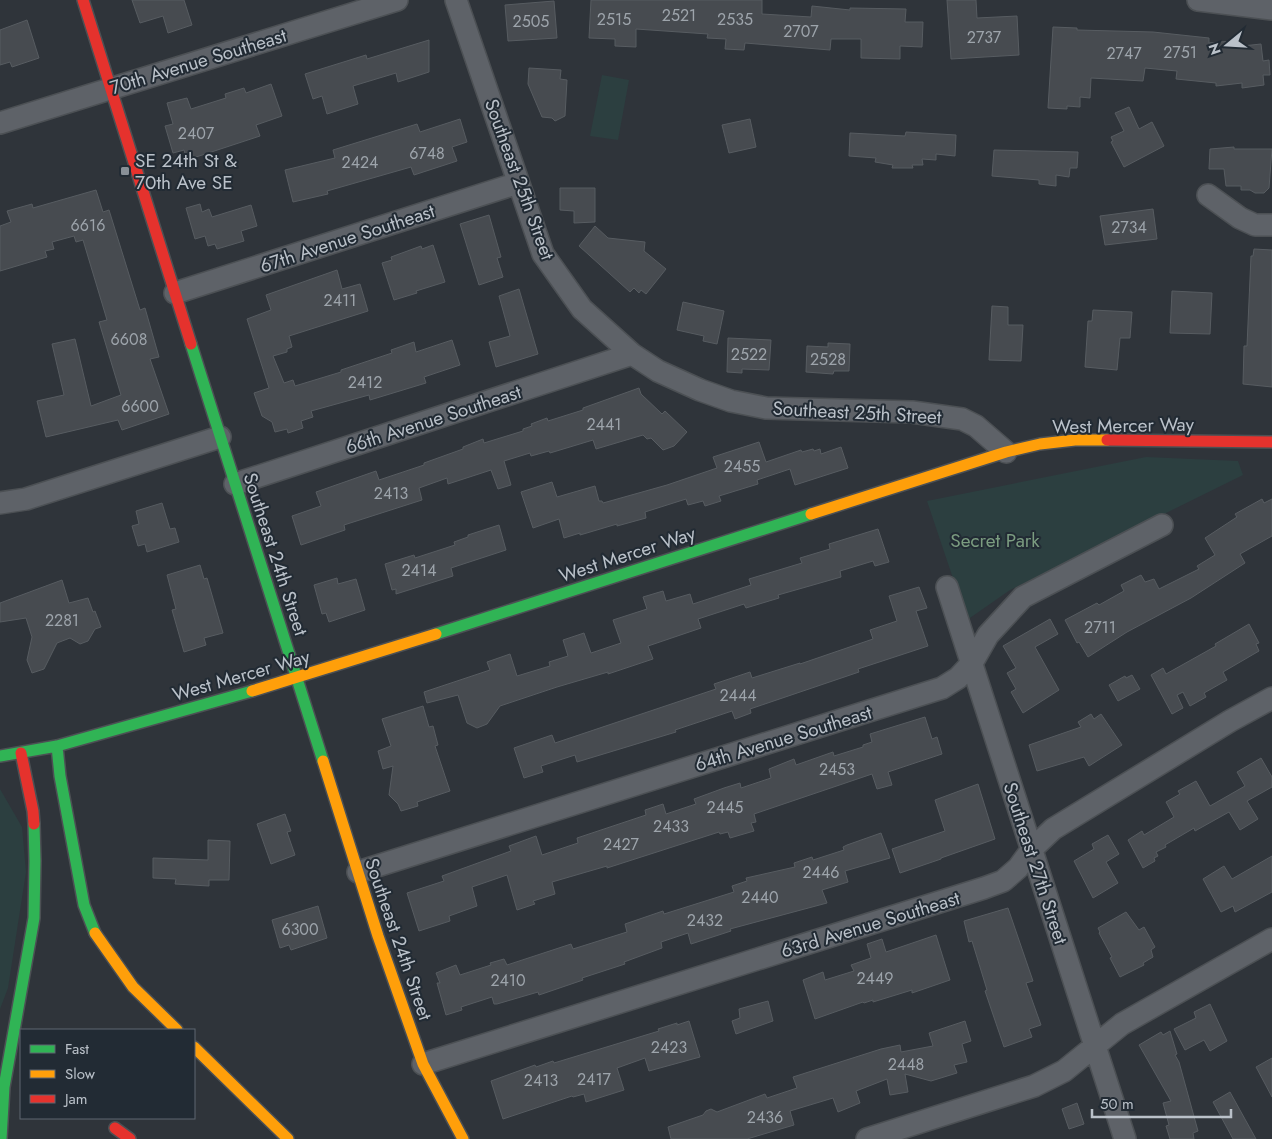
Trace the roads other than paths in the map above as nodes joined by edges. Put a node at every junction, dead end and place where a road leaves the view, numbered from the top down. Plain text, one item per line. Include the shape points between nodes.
1 (83, 0) edge
2 (397, 0) edge
3 (456, 0) edge
4 (1198, 0) edge
5 (1272, 9) edge
6 (110, 88) junction
7 (0, 123) edge
8 (518, 183) junction
9 (1208, 195) dead end
10 (1272, 225) edge
11 (175, 293) junction
12 (632, 354) junction
13 (220, 437) junction
14 (1272, 442) edge
15 (1006, 452) junction
16 (235, 484) junction
17 (0, 503) edge
18 (1162, 525) dead end
19 (947, 587) dead end
20 (972, 663) junction
21 (296, 678) junction
22 (1272, 698) edge
23 (58, 746) junction
24 (21, 753) junction
25 (0, 756) edge
26 (1032, 849) junction
27 (358, 872) junction
28 (1272, 939) edge
29 (176, 1029) edge
30 (1095, 1046) junction
31 (195, 1048) edge
32 (423, 1064) junction
33 (115, 1128) dead end
34 (1, 1139) edge
35 (130, 1139) edge
36 (288, 1139) edge
37 (463, 1139) edge
38 (867, 1139) edge
39 (1126, 1139) edge

1 - 6 main road, Southeast 24th Street
2 - 6 street, 70th Avenue Southeast
3 - 8 street, Southeast 25th Street
4 - 5 street
6 - 7 street, 70th Avenue Southeast
6 - 11 main road, Southeast 24th Street
8 - 11 street, 67th Avenue Southeast
8 - 12 street, Southeast 25th Street via 543,254 582,309
9 - 10 street via 1255,225
11 - 13 main road, Southeast 24th Street
12 - 15 street, Southeast 25th Street via 658,371 700,390 766,408 912,412 962,419 976,426
12 - 16 street, 66th Avenue Southeast
13 - 16 main road, Southeast 24th Street
13 - 17 street via 26,499
14 - 15 main road, West Mercer Way via 1075,440
15 - 21 main road, West Mercer Way
16 - 21 main road, Southeast 24th Street
18 - 20 street, 64th Avenue Southeast via 1023,597 988,635
19 - 20 street, Southeast 27th Street
20 - 26 street, Southeast 27th Street
20 - 27 street, 64th Avenue Southeast via 958,678 942,688
21 - 23 main road, West Mercer Way
21 - 27 main road, Southeast 24th Street
22 - 26 street, 63rd Avenue Southeast via 1053,829
23 - 24 main road, West Mercer Way
23 - 29 main road via 61,785 84,905 97,937 133,987
24 - 25 main road, West Mercer Way
24 - 34 main road via 33,811 34,918 4,1087
26 - 30 street, Southeast 27th Street
26 - 32 street, 63rd Avenue Southeast via 1018,868 1002,881 984,888
27 - 32 main road, Southeast 24th Street
28 - 30 street via 1122,1024
30 - 38 street via 1064,1071 1034,1086
30 - 39 street, Southeast 27th Street
31 - 36 main road
32 - 37 main road, Southeast 24th Street
33 - 35 main road

